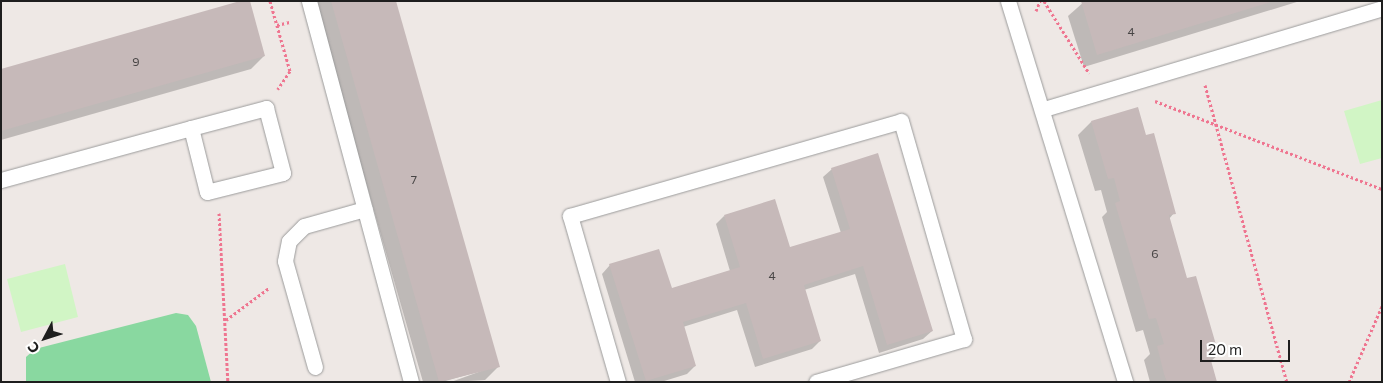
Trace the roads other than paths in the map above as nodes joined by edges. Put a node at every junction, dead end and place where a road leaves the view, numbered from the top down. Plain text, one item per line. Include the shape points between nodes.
1 (309, 1) edge
2 (1008, 1) edge
3 (1382, 8) edge
4 (1044, 109) junction
5 (191, 128) junction
6 (1, 180) edge
7 (365, 209) junction
8 (315, 367) dead end
9 (411, 382) edge
10 (618, 382) edge
11 (816, 382) edge
12 (1125, 382) edge

1 - 7 lane
2 - 4 lane
3 - 4 lane
4 - 12 lane
5 - 5 lane via 266,108 283,173 207,192
5 - 6 lane
7 - 8 lane via 304,226 289,241 285,261
7 - 9 lane
10 - 11 lane via 570,216 900,121 964,339

